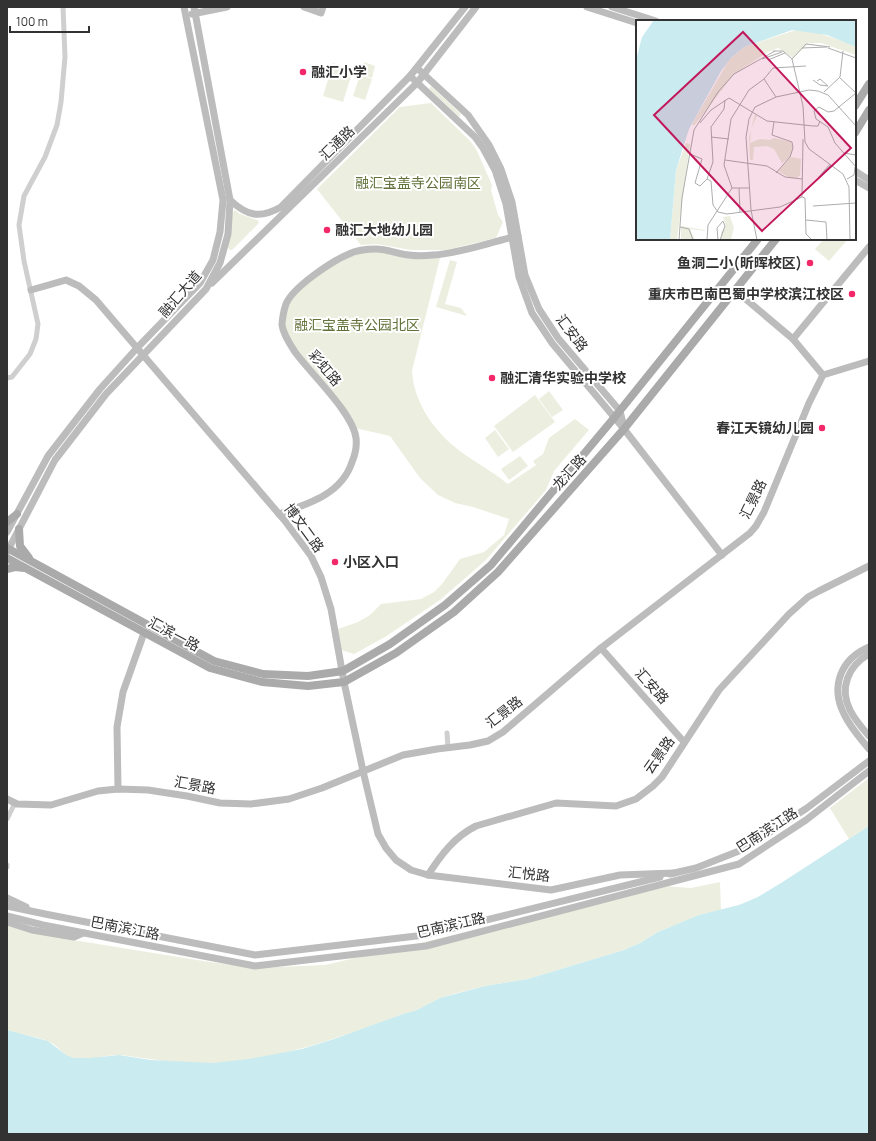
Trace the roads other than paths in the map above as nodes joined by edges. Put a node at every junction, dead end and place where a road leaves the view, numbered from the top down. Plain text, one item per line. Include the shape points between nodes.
1 (184, 7) edge
2 (227, 7) edge
3 (304, 7) edge
4 (465, 7) edge
5 (476, 7) edge
6 (587, 7) edge
7 (612, 7) edge
8 (62, 8) edge
9 (195, 10) edge
10 (322, 10) edge
11 (186, 15) junction
12 (653, 20) edge
13 (636, 24) edge
14 (416, 68) junction
15 (424, 74) junction
16 (410, 76) junction
17 (417, 83) junction
18 (869, 84) edge
19 (856, 104) edge
20 (869, 110) edge
21 (856, 131) edge
22 (856, 172) edge
23 (869, 180) edge
24 (856, 181) edge
25 (869, 188) edge
26 (230, 200) junction
27 (515, 237) junction
28 (757, 240) edge
29 (775, 240) edge
30 (869, 247) edge
31 (206, 289) junction
32 (31, 290) junction
33 (735, 290) junction
34 (793, 339) junction
35 (137, 348) junction
36 (143, 354) junction
37 (869, 361) edge
38 (824, 375) junction
39 (7, 378) edge
40 (617, 415) junction
41 (624, 429) junction
42 (17, 514) junction
43 (279, 514) junction
44 (7, 522) edge
45 (19, 529) junction
46 (7, 532) edge
47 (8, 550) edge
48 (722, 555) junction
49 (7, 558) edge
50 (30, 560) junction
51 (869, 566) edge
52 (25, 568) junction
53 (7, 569) edge
54 (144, 633) junction
55 (869, 647) edge
56 (601, 648) junction
57 (869, 654) edge
58 (343, 671) junction
59 (344, 682) junction
60 (447, 733) dead end
61 (869, 736) edge
62 (684, 742) junction
63 (448, 748) junction
64 (869, 750) edge
65 (869, 761) edge
66 (363, 771) junction
67 (869, 771) edge
68 (118, 789) junction
69 (7, 799) edge
70 (15, 803) junction
71 (7, 819) edge
72 (674, 873) junction
73 (428, 875) junction
74 (7, 898) edge
75 (7, 906) edge
76 (39, 913) junction
77 (7, 916) edge
78 (7, 922) edge
79 (83, 933) junction

1 - 11 street, 融汇大道
2 - 9 street
3 - 10 street
4 - 14 street, 汇通路
5 - 15 street, 汇通路
6 - 13 street
7 - 12 street
8 - 32 street via 65,57 62,102 45,157 24,196 19,225
9 - 11 street
9 - 26 street, 融汇大道
11 - 35 street, 融汇大道 via 222,200 220,232 213,260 200,283
14 - 15 street, 汇安路
14 - 16 street, 汇通路
15 - 17 street, 汇通路
15 - 27 street, 汇安路 via 468,115 489,145 501,169 512,202
16 - 17 street, 汇安路
16 - 26 street, 汇通路 via 281,207 264,215 254,214 245,212
17 - 27 street, 汇安路 via 466,128 483,148 495,170
17 - 31 street, 汇通路
18 - 19 main road
20 - 21 main road
22 - 23 street
24 - 25 street
26 - 31 street, 融汇大道 via 228,234 220,263
27 - 40 street, 汇安路 via 525,275 538,309
27 - 43 street, 彩虹路 via 433,255 410,256 378,249 363,250 349,254 325,267 303,283 287,304 282,325 290,344 304,364 350,422 356,438 355,455 351,467 337,486 308,504
28 - 40 main road, 龙汇路
29 - 33 main road, 龙汇路
30 - 34 street
31 - 36 street, 融汇大道
32 - 35 street, 博文二路 via 66,280 79,286 96,300
32 - 39 street via 38,324 36,339 30,354 12,377
33 - 34 street
33 - 41 main road, 龙汇路
34 - 38 street
35 - 36 street, 博文二路
35 - 42 street, 融汇大道 via 100,389 48,456
36 - 43 street, 博文二路
36 - 45 street, 融汇大道 via 106,394 55,460
37 - 38 street
38 - 48 street, 汇景路 via 809,403 760,519 750,533
40 - 41 street, 汇安路
40 - 58 main road, 龙汇路 via 490,565 445,605 390,644
41 - 48 street, 汇安路
41 - 59 main road, 龙汇路 via 498,572 454,612 396,653
42 - 44 main road
42 - 46 street, 融汇大道
43 - 58 street, 博文二路 via 311,556 321,577 333,618
45 - 47 street, 融汇大道
45 - 50 main road via 20,546
47 - 50 main road, 汇滨一路
48 - 56 street, 汇景路
49 - 52 main road, 汇滨一路
50 - 58 main road, 汇滨一路 via 214,661 263,674 308,676
51 - 62 street, 云景路 via 819,590 789,614 719,690
52 - 53 main road
52 - 54 main road, 汇滨一路
54 - 59 main road, 汇滨一路 via 210,668 262,682 308,686
54 - 68 street via 123,692 117,727
55 - 64 street via 848,662 840,674 838,683 840,704 844,714
56 - 62 street, 汇安路
56 - 63 street, 汇景路 via 503,732 488,741
57 - 61 street via 850,671 846,678 845,694 850,710
58 - 59 street, 博文二路
59 - 66 street, 博文二路
60 - 63 street
62 - 73 street, 云景路 via 662,777 636,799 616,806 556,804 476,826 450,844
63 - 66 street, 汇景路 via 404,755
65 - 72 street, 巴南滨江路 via 807,808 744,849 696,868
66 - 68 street, 汇景路 via 289,799 251,804 220,803 148,790
66 - 73 street, 博文二路 via 378,834 386,848 396,860 412,870
67 - 79 street, 巴南滨江路 via 806,820 739,864 426,946 254,966
68 - 70 street, 汇景路 via 98,791 51,805
69 - 70 street, 汇景路
70 - 71 street
72 - 73 street, 汇悦路 via 620,875 551,890
72 - 76 street, 巴南滨江路 via 425,935 255,955
74 - 76 street
75 - 76 street, 巴南滨江路
77 - 79 street, 巴南滨江路
78 - 79 street via 32,930 74,937

